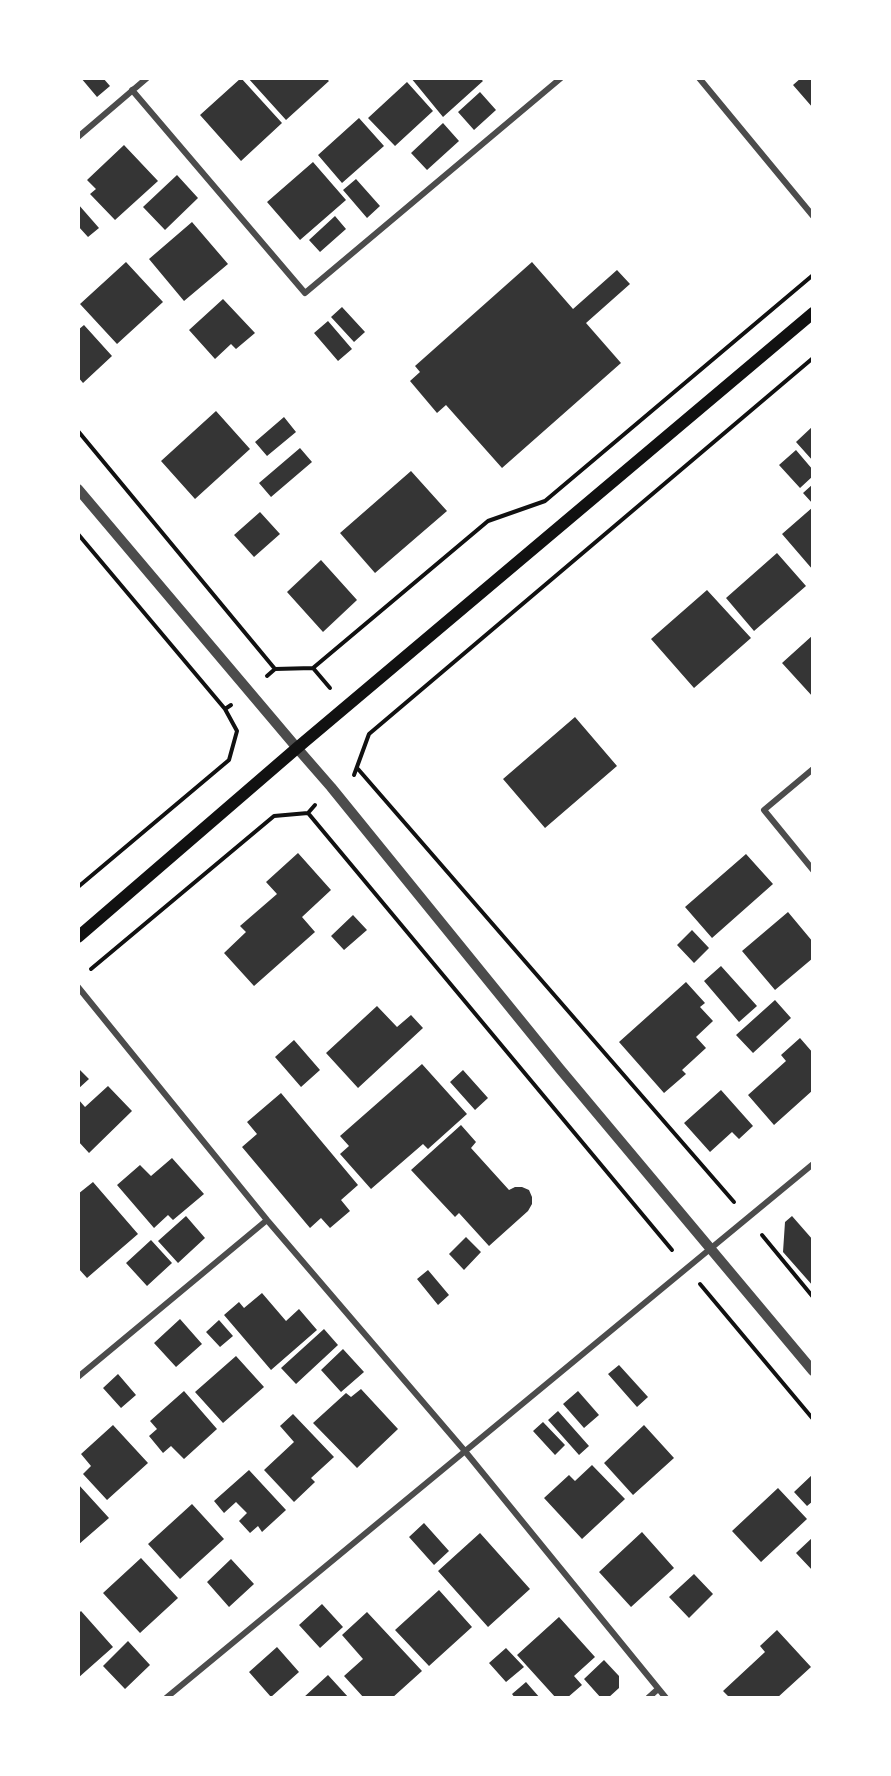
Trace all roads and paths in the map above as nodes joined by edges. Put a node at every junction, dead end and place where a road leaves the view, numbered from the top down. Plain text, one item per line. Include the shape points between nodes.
1 (147, 78) edge
2 (561, 78) edge
3 (699, 78) edge
4 (132, 90) junction
5 (78, 137) edge
6 (813, 216) edge
7 (813, 274) edge
8 (813, 313) edge
9 (813, 358) edge
10 (78, 431) edge
11 (78, 489) edge
12 (78, 534) edge
13 (276, 669) junction
14 (250, 691) junction
15 (225, 709) junction
16 (297, 748) junction
17 (358, 769) junction
18 (813, 769) edge
19 (331, 787) junction
20 (308, 813) junction
21 (813, 870) edge
22 (78, 887) edge
23 (78, 937) edge
24 (87, 973) dead end
25 (78, 987) edge
26 (813, 1164) edge
27 (748, 1218) junction
28 (267, 1220) junction
29 (712, 1248) junction
30 (675, 1254) dead end
31 (698, 1281) dead end
32 (813, 1297) edge
33 (813, 1371) edge
34 (78, 1377) edge
35 (813, 1419) edge
36 (464, 1450) junction
37 (658, 1689) junction
38 (166, 1698) edge
39 (648, 1698) edge
40 (666, 1698) edge

1 - 4 street
2 - 4 street via 305,293
3 - 6 street
4 - 5 street
7 - 13 path via 545,501 488,521 313,668
8 - 16 main road
9 - 17 path via 369,734
10 - 13 path
11 - 14 street
12 - 15 path
13 - 14 path
14 - 15 path
14 - 16 street
15 - 22 path via 237,731 229,760
16 - 19 street
16 - 23 main road
17 - 19 path via 356,774
17 - 27 path
18 - 21 street via 764,810
19 - 20 path
19 - 29 street via 560,1069
20 - 24 path via 274,816
20 - 30 path
25 - 28 street
26 - 27 street
27 - 29 street
27 - 32 path
28 - 34 street
28 - 36 street
29 - 33 street
29 - 36 street
31 - 35 path
36 - 37 street
36 - 38 street
37 - 39 street
37 - 40 street

